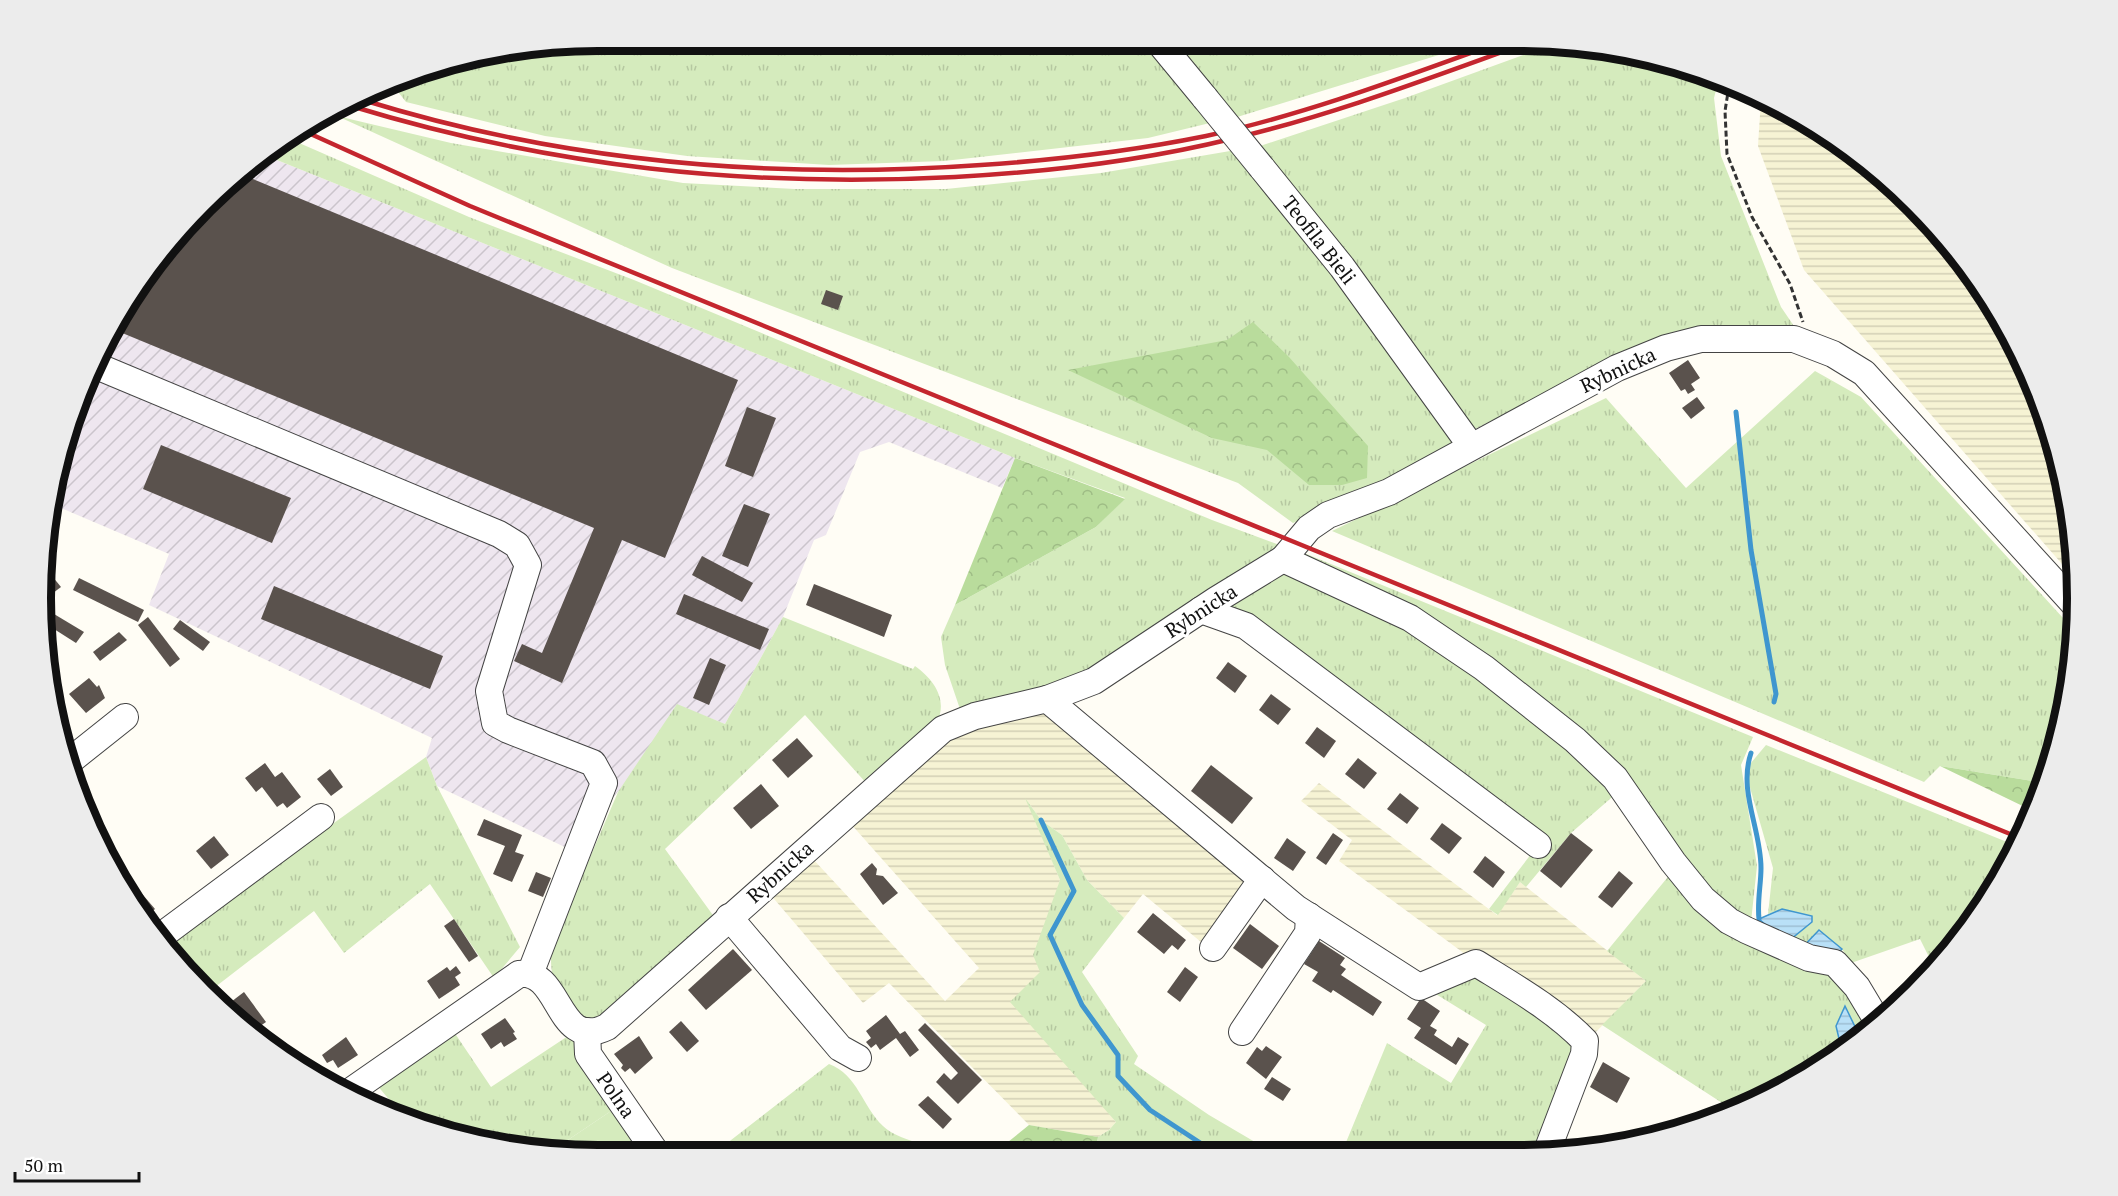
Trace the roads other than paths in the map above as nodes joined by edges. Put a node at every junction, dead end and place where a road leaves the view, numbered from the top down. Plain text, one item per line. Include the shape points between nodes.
1 (1166, 51) edge
2 (102, 368) edge
3 (1471, 447) junction
4 (1283, 559) junction
5 (2067, 596) edge
6 (1201, 610) junction
7 (1047, 699) junction
8 (125, 717) dead end
9 (75, 757) edge
10 (321, 817) dead end
11 (1538, 844) dead end
12 (1262, 879) junction
13 (729, 916) junction
14 (1310, 916) junction
15 (165, 933) edge
16 (1213, 948) dead end
17 (530, 974) junction
18 (1874, 1015) edge
19 (587, 1031) junction
20 (1242, 1032) dead end
21 (858, 1058) dead end
22 (355, 1088) edge
23 (1550, 1144) edge
24 (651, 1145) edge

1 - 3 street, Teofila Bieli, bridge via 1342,267
2 - 17 street via 499,534 517,545 528,565 489,691 495,723 593,763 604,783
3 - 4 street, Rybnicka via 1389,492 1318,521
3 - 5 street, Rybnicka via 1617,368 1666,348 1701,339 1803,342 1864,373
4 - 6 street, Rybnicka
4 - 18 street via 1410,618 1492,675 1609,771 1703,899 1746,930 1809,958 1835,963 1857,987
6 - 7 street, Rybnicka via 1101,677
6 - 11 street via 1246,626
7 - 12 street
7 - 13 street, Rybnicka via 975,716 932,736
8 - 9 street
10 - 15 street
12 - 14 street
12 - 16 street
13 - 19 street, Rybnicka via 614,1022 600,1030
13 - 21 street via 840,1048
14 - 20 street via 1308,933
14 - 23 street via 1419,987 1476,963 1574,1030 1585,1041 1584,1054
17 - 19 street via 544,984 572,1024
17 - 22 street via 510,978
19 - 24 street, Polna via 588,1054

